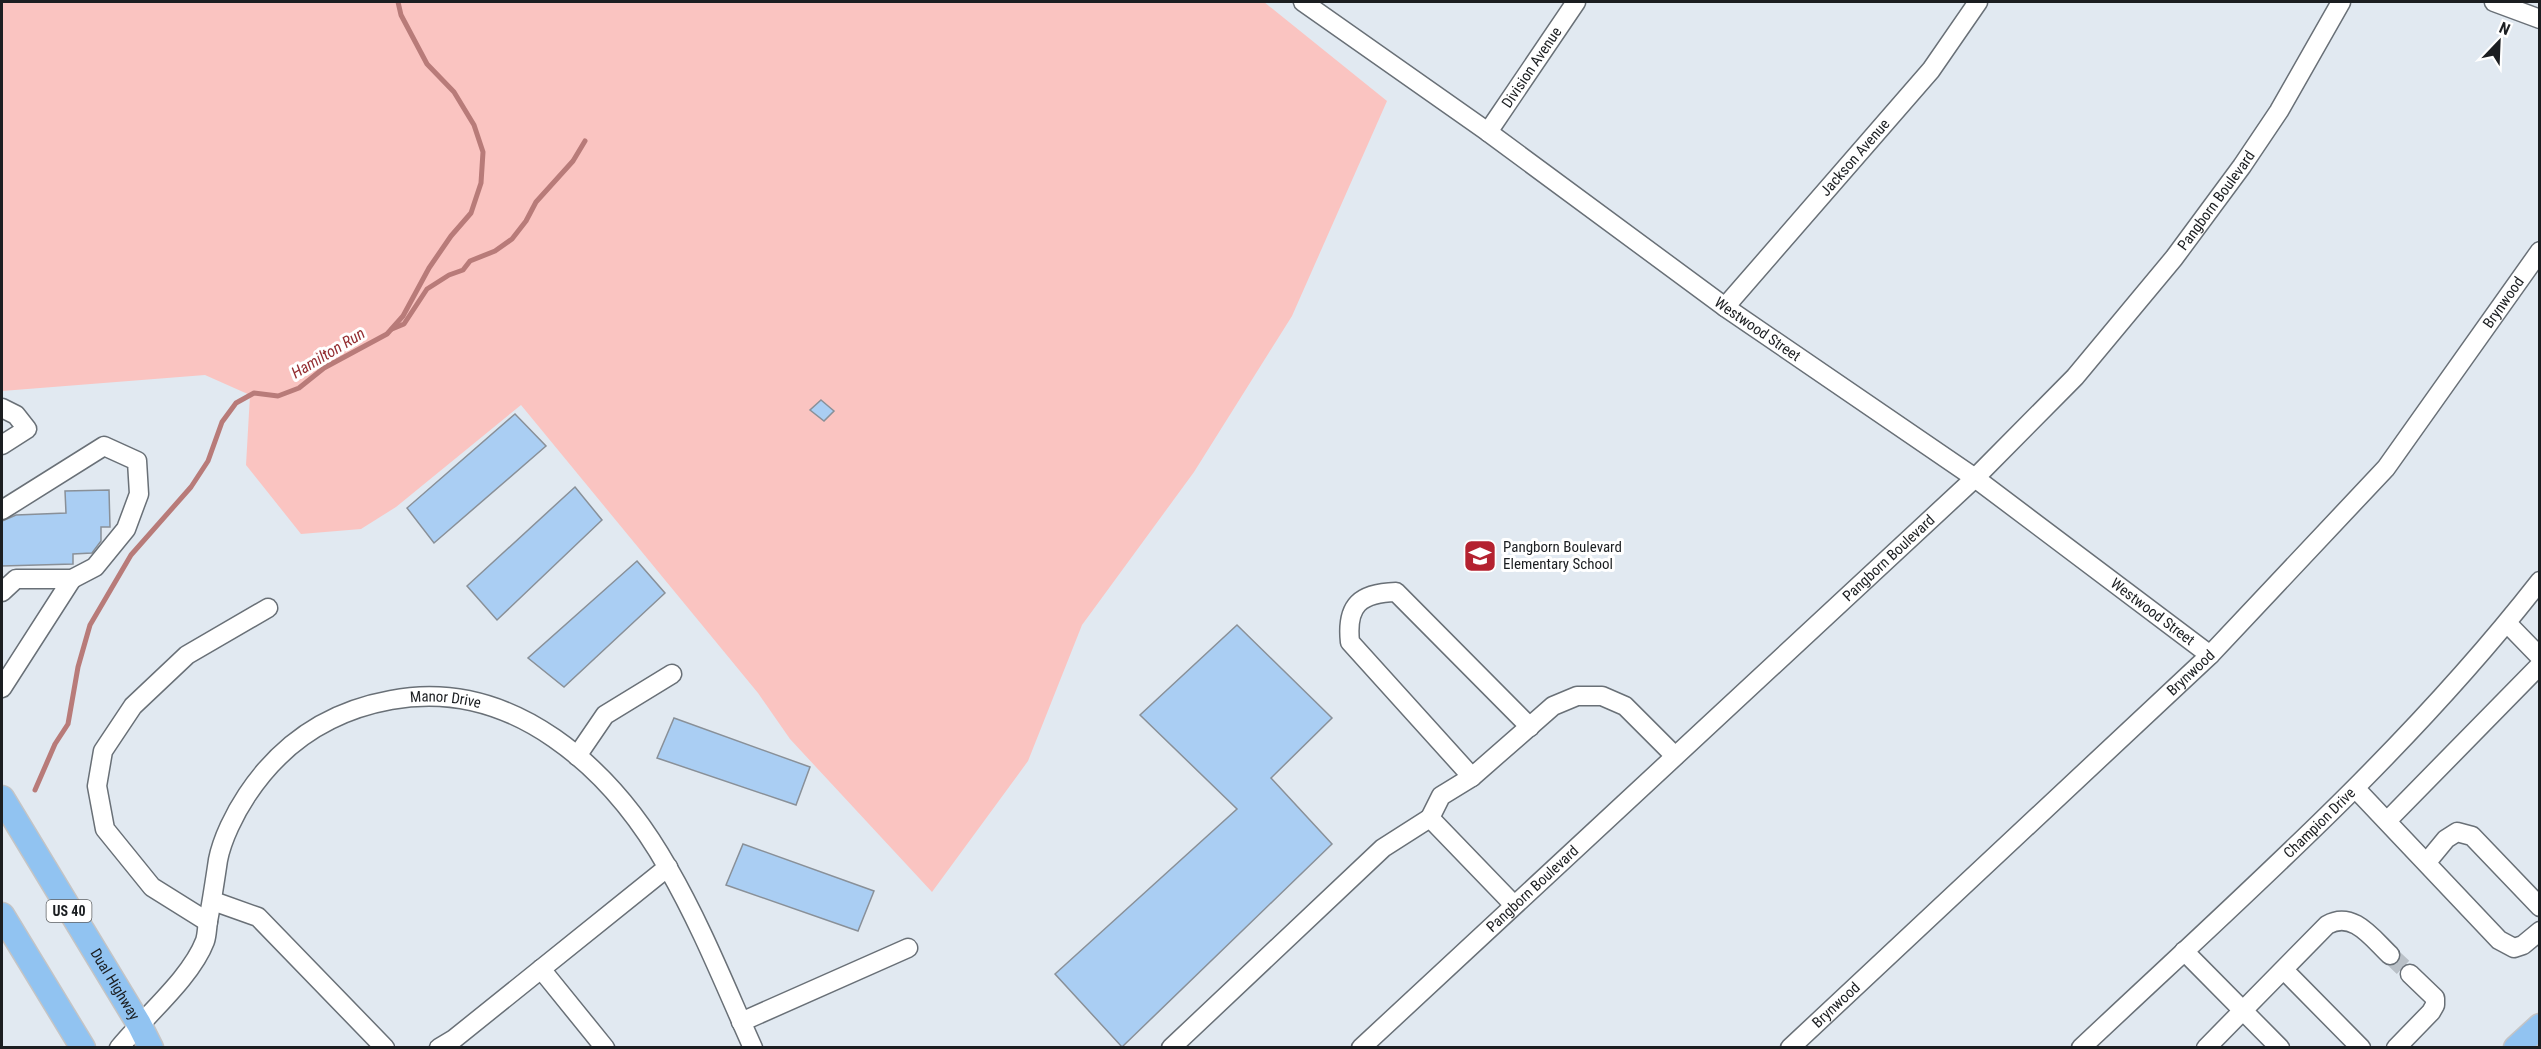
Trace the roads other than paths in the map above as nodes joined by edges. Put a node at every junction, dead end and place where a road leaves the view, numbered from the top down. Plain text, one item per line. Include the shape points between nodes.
1 (1303, 2) edge
2 (1576, 2) edge
3 (1978, 2) edge
4 (2341, 2) edge
5 (2494, 2) edge
6 (2540, 19) edge
7 (1488, 132) junction
8 (2540, 251) edge
9 (1725, 307) junction
10 (6, 414) edge
11 (2, 445) edge
12 (1975, 477) junction
13 (2, 510) edge
14 (72, 579) junction
15 (2540, 581) edge
16 (2, 591) edge
17 (268, 608) dead end
18 (2507, 623) junction
19 (2210, 655) junction
20 (2540, 657) edge
21 (2540, 665) edge
22 (672, 674) dead end
23 (2, 688) edge
24 (1530, 727) junction
25 (577, 756) junction
26 (1675, 756) junction
27 (1472, 777) junction
28 (2356, 789) junction
29 (2, 798) edge
30 (1430, 818) junction
31 (2387, 821) junction
32 (2427, 862) junction
33 (668, 867) junction
34 (213, 901) junction
35 (1514, 905) junction
36 (2540, 907) edge
37 (2, 915) edge
38 (208, 922) junction
39 (2540, 931) edge
40 (908, 948) dead end
41 (2184, 951) junction
42 (2390, 954) tunnel mouth
43 (542, 969) junction
44 (2284, 970) junction
45 (2410, 974) tunnel mouth
46 (2243, 1010) junction
47 (741, 1022) junction
48 (139, 1024) junction
49 (2540, 1026) edge
50 (83, 1047) edge
51 (120, 1047) edge
52 (151, 1047) edge
53 (385, 1047) edge
54 (439, 1047) edge
55 (605, 1047) edge
56 (753, 1047) edge
57 (1171, 1047) edge
58 (1361, 1047) edge
59 (1790, 1047) edge
60 (2081, 1047) edge
61 (2206, 1047) edge
62 (2280, 1047) edge
63 (2361, 1047) edge
64 (2396, 1047) edge
65 (2517, 1047) edge

1 - 7 street, Westwood Street
2 - 7 street, Division Avenue
3 - 9 street, Jackson Avenue via 1931,70
4 - 12 street, Pangborn Boulevard via 2279,111 2174,258 2075,377
5 - 6 street
7 - 9 street, Westwood Street
8 - 19 street, Brynwood via 2386,468
9 - 12 street, Westwood Street
10 - 11 street via 27,429
12 - 19 street, Westwood Street
12 - 26 street, Pangborn Boulevard
13 - 14 street via 104,446 137,461 139,494 126,529 95,567
14 - 16 street via 16,579
14 - 23 street
15 - 18 street, Champion Drive
17 - 38 street via 187,655 133,706 103,751 97,786 105,829 152,887
18 - 20 street
18 - 28 street, Champion Drive
19 - 59 street, Brynwood
21 - 31 street
22 - 25 street via 605,715
24 - 26 street via 1553,706 1577,696 1602,696 1625,706
24 - 27 street
24 - 27 street via 1396,592 1375,592 1353,607 1348,623 1350,642
25 - 33 street, Manor Drive via 639,823
25 - 34 street, Manor Drive via 550,733 481,702 423,696 369,704 337,715 285,749 247,795 219,858
26 - 35 street, Pangborn Boulevard
27 - 30 street via 1441,796
28 - 31 street
28 - 41 street, Champion Drive
29 - 48 main road, Dual Highway / US 40
30 - 35 street
30 - 57 street via 1383,848
31 - 32 street
32 - 36 street via 2457,832 2472,836
32 - 39 street via 2499,940 2514,948
33 - 43 street
33 - 47 street, Manor Drive
34 - 38 street, Manor Drive
34 - 53 street via 258,917
35 - 58 street, Pangborn Boulevard
37 - 50 main road
38 - 48 street, Manor Drive via 205,940 187,974
40 - 47 street
41 - 46 street
41 - 60 street, Champion Drive
42 - 44 street via 2358,924 2348,919 2337,920
43 - 54 street
43 - 55 street
44 - 46 street
44 - 63 street
45 - 64 street via 2435,998 2435,1005
46 - 61 street
46 - 62 street
47 - 56 street, Manor Drive
48 - 51 street, Manor Drive
48 - 52 main road, Dual Highway / US 40
49 - 65 main road

